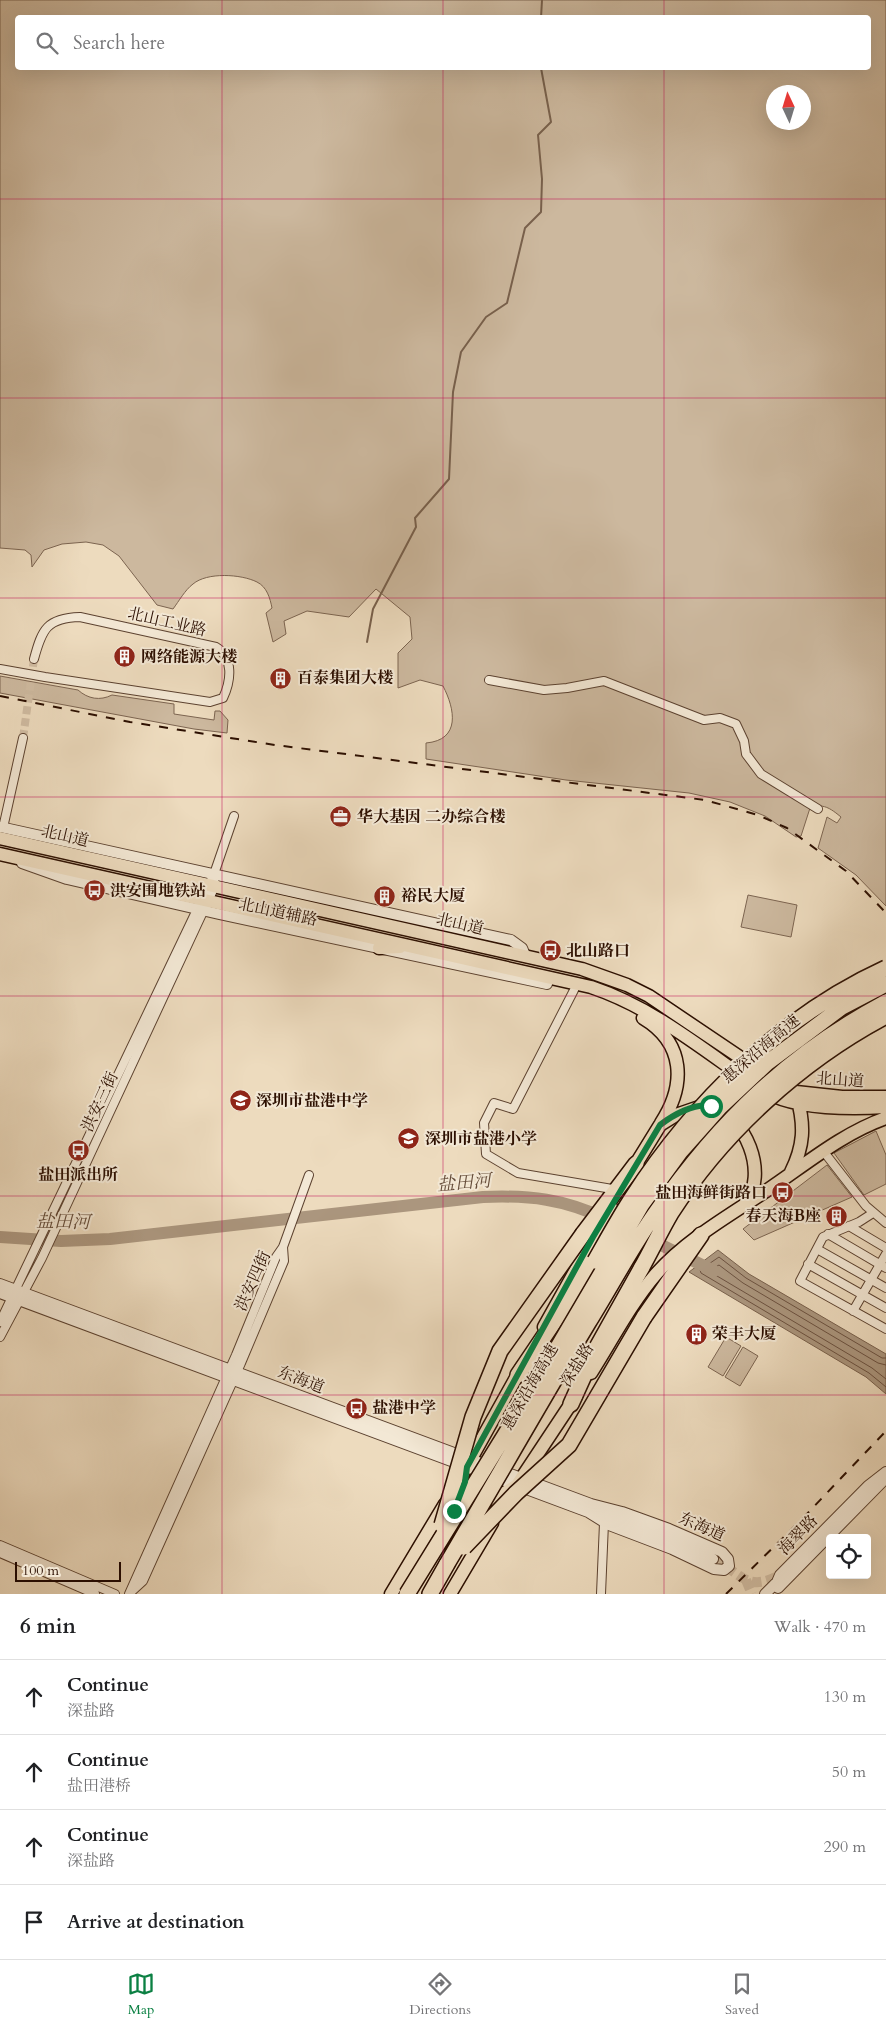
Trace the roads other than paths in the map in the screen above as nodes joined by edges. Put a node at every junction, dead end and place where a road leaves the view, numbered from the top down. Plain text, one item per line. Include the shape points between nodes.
1 (34, 659) tunnel mouth
2 (0, 668) edge
3 (489, 680) dead end
4 (23, 738) tunnel mouth
5 (818, 810) dead end
6 (234, 816) dead end
7 (1, 831) edge
8 (4, 855) edge
9 (212, 882) junction
10 (203, 905) junction
11 (412, 946) junction
12 (379, 948) junction
13 (500, 965) junction
14 (886, 968) edge
15 (547, 984) junction
16 (886, 984) edge
17 (574, 990) junction
18 (886, 1002) edge
19 (886, 1016) edge
20 (770, 1094) junction
21 (798, 1098) junction
22 (886, 1098) edge
23 (705, 1105) junction
24 (886, 1107) edge
25 (886, 1118) edge
26 (660, 1125) junction
27 (824, 1152) junction
28 (636, 1164) joint
29 (790, 1174) junction
30 (309, 1175) dead end
31 (618, 1192) junction
32 (743, 1206) junction
33 (873, 1213) junction
34 (886, 1223) edge
35 (849, 1226) junction
36 (588, 1232) junction
37 (828, 1234) junction
38 (701, 1235) joint
39 (886, 1248) edge
40 (816, 1249) junction
41 (886, 1254) edge
42 (808, 1264) junction
43 (883, 1266) edge
44 (671, 1267) junction
45 (872, 1279) junction
46 (0, 1284) edge
47 (886, 1288) edge
48 (0, 1292) edge
49 (18, 1295) junction
50 (863, 1295) junction
51 (886, 1308) edge
52 (853, 1311) junction
53 (0, 1322) edge
54 (886, 1329) edge
55 (0, 1338) edge
56 (232, 1374) junction
57 (518, 1375) junction
58 (571, 1404) junction
59 (469, 1463) junction
60 (886, 1472) edge
61 (886, 1478) edge
62 (519, 1482) junction
63 (858, 1501) junction
64 (590, 1508) junction
65 (609, 1520) junction
66 (482, 1539) junction
67 (0, 1545) edge
68 (436, 1546) junction
69 (0, 1553) edge
70 (713, 1559) tunnel mouth
71 (447, 1564) junction
72 (95, 1594) edge
73 (115, 1594) edge
74 (128, 1594) edge
75 (391, 1594) edge
76 (408, 1594) edge
77 (430, 1594) edge
78 (450, 1594) edge
79 (456, 1594) edge
80 (601, 1594) edge
81 (765, 1594) edge
82 (772, 1594) edge

1 - 2 street, 北山工业路 via 45,628 54,621 80,617 216,647 224,652 230,669 223,698 210,702
3 - 5 street via 544,690 604,681 704,720 720,718 736,724 746,754 761,774
4 - 7 street
6 - 9 street, 洪安三街
7 - 9 main road, 北山道
8 - 10 main road, 北山道
9 - 10 street, 洪安三街
9 - 21 main road, 北山道 via 600,974 662,1004
10 - 11 main road, 北山道
10 - 12 street, 北山道辅路
10 - 49 street, 洪安三街 via 45,1230
10 - 49 street, 洪安三街 via 42,1258
11 - 12 main road
11 - 13 main road, 北山道
12 - 15 street, 北山道辅路
13 - 15 main road
13 - 20 main road, 北山道 via 575,982 629,1001
14 - 57 highway, bridge via 795,1022 709,1097 670,1144 632,1198 595,1261
15 - 17 main road
16 - 68 highway, 惠深沿海高速, bridge via 842,1007 767,1063 720,1107 680,1152 642,1204
17 - 26 main road via 634,1013 655,1027 668,1042 676,1060 677,1087
17 - 31 street via 513,1109 494,1103 484,1123 486,1154 518,1173
18 - 71 highway, 惠深沿海高速, bridge via 812,1046 732,1116 694,1162 656,1212
19 - 58 highway, bridge via 859,1030 788,1082 703,1168 671,1214 592,1357
20 - 21 main road
20 - 23 main road
21 - 22 main road, 北山道
21 - 24 main road, 北山道 via 866,1108
21 - 29 main road via 801,1149
23 - 26 main road via 676,1115
23 - 32 main road via 717,1108 729,1117 750,1150 753,1184 749,1199
25 - 27 main road via 855,1132
26 - 28 main road
27 - 29 main road
27 - 33 street
28 - 31 highway
29 - 32 main road
30 - 56 street, 洪安四街 via 283,1248 284,1261
31 - 36 main road
31 - 36 highway via 605,1204
32 - 38 main road
33 - 34 street
33 - 35 street
35 - 37 street
35 - 39 street
36 - 57 main road
36 - 68 highway, bridge via 500,1351 473,1417
37 - 40 street
37 - 43 street
38 - 44 highway
40 - 42 street
40 - 45 street
41 - 43 street
42 - 50 street
42 - 52 street via 800,1281
43 - 45 street
44 - 58 main road, 深盐路 via 645,1288
44 - 71 highway, bridge via 569,1445 516,1493
45 - 47 street
45 - 50 street
46 - 49 street, 东海道
48 - 49 street, 东海道
49 - 53 street, 洪安三街
49 - 55 street, 洪安三街
49 - 56 street, 东海道
50 - 51 street
50 - 52 street
52 - 54 street
56 - 59 street, 东海道
56 - 74 street, 洪安四街
57 - 59 main road
58 - 62 main road, 深盐路
59 - 62 street, 东海道
59 - 75 main road
59 - 76 main road via 454,1511
60 - 63 street
61 - 63 street, 海翠路
62 - 64 street, 东海道
62 - 66 main road, 深盐路
62 - 77 main road, 深盐路 via 496,1498 481,1514
63 - 81 street, 海翠路 via 780,1575
63 - 82 street, 海翠路
64 - 65 street, 东海道
64 - 65 street, 东海道 via 622,1512 686,1535 722,1552 728,1559 728,1566 724,1570 714,1569
65 - 70 street, 东海道 via 678,1542
65 - 80 street
66 - 78 main road, 深盐路
66 - 79 main road
67 - 73 street
68 - 76 highway, 惠深沿海高速, bridge
69 - 72 street
71 - 77 highway, 惠深沿海高速

